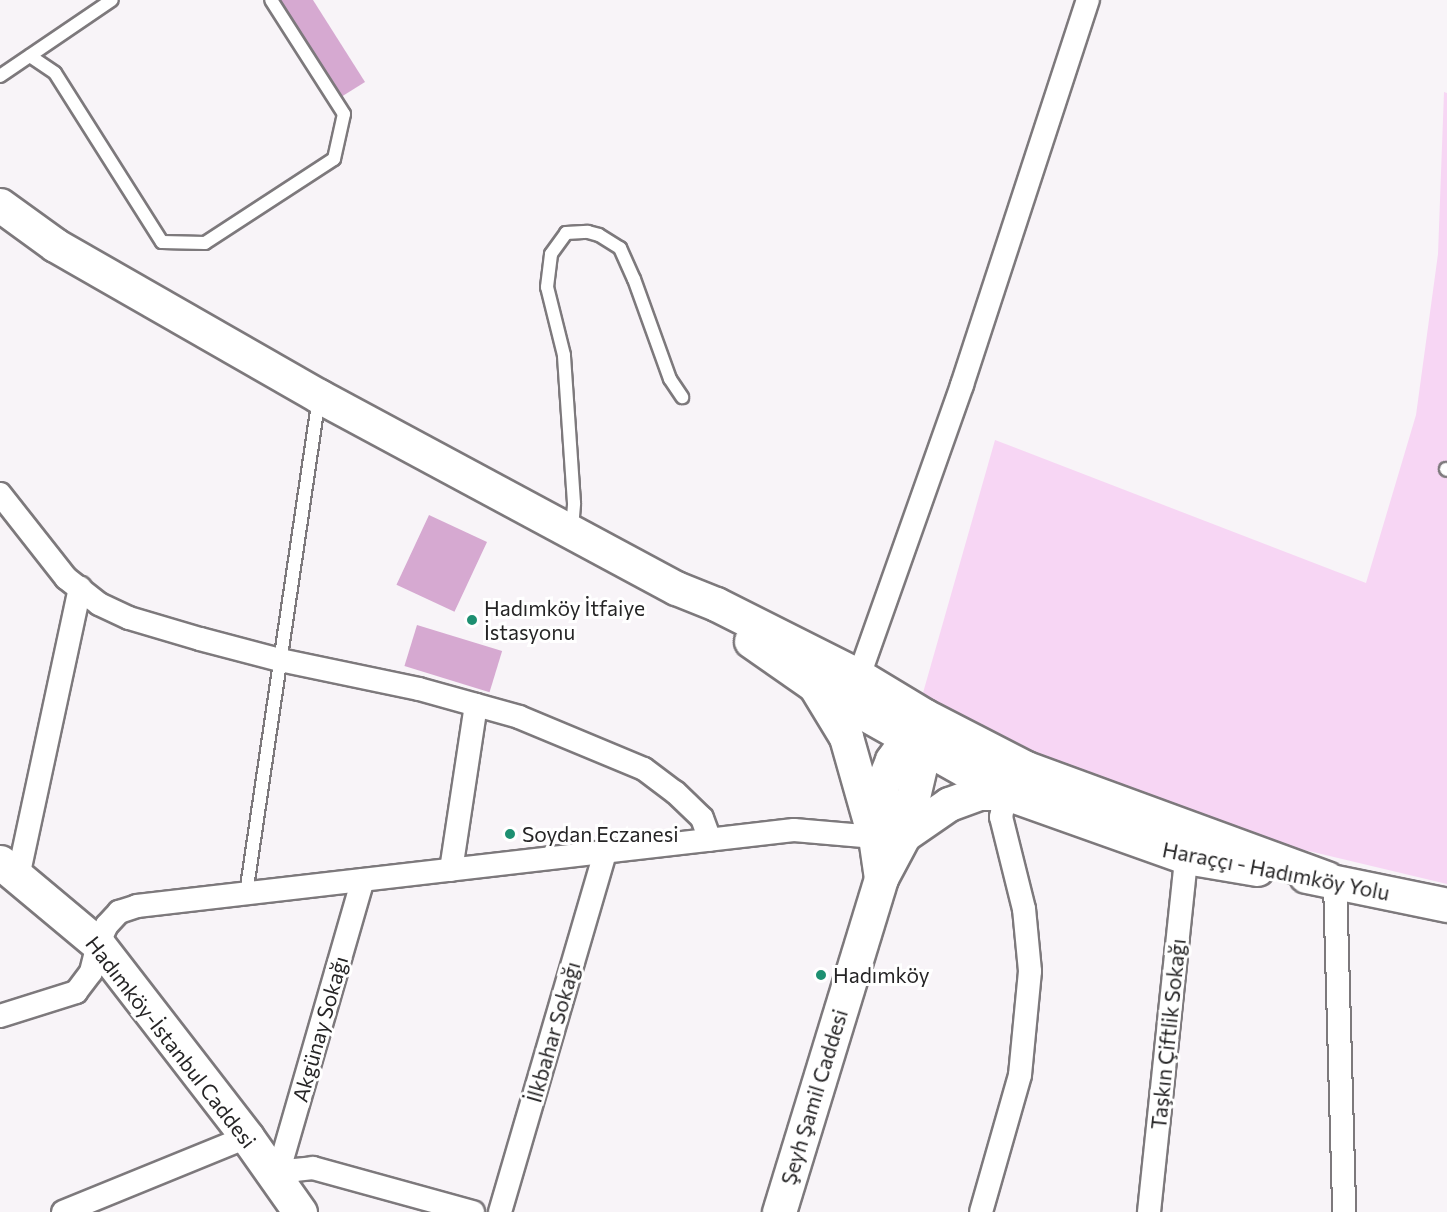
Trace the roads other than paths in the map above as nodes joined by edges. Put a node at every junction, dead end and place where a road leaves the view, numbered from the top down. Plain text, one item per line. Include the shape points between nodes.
1 (112, 0) edge
2 (271, 0) edge
3 (1089, 0) edge
4 (30, 56) junction
5 (0, 76) edge
6 (0, 205) edge
7 (319, 396) junction
8 (682, 397) dead end
9 (0, 494) edge
10 (572, 532) junction
11 (80, 588) junction
12 (676, 588) junction
13 (280, 660) junction
14 (858, 676) junction
15 (814, 685) junction
16 (476, 705) junction
17 (919, 734) junction
18 (1006, 794) junction
19 (890, 836) junction
20 (710, 840) junction
21 (605, 852) junction
22 (1186, 857) junction
23 (9, 870) edge
24 (451, 870) junction
25 (363, 880) junction
26 (1330, 880) junction
27 (246, 894) junction
28 (1447, 905) edge
29 (98, 944) junction
30 (0, 1016) edge
31 (247, 1137) junction
32 (277, 1177) junction
33 (63, 1212) edge
34 (300, 1212) edge
35 (473, 1212) edge
36 (500, 1212) edge
37 (779, 1212) edge
38 (981, 1212) edge
39 (1149, 1212) edge
40 (1344, 1212) edge

1 - 4 lane
2 - 4 lane via 344,114 334,159 205,243 162,242 55,74
3 - 14 street via 962,385
4 - 5 lane
6 - 7 main road via 55,245
7 - 10 main road
7 - 13 lane
8 - 10 lane via 670,379 620,248 588,232 566,233 551,254 548,287 564,355 574,503
9 - 11 street via 66,578
10 - 12 main road
11 - 13 street via 99,604 129,618
11 - 23 street
12 - 14 main road via 716,604
12 - 15 main road
13 - 16 street
13 - 27 lane
14 - 17 main road
15 - 17 main road
15 - 19 main road via 846,737
16 - 20 street via 519,717 644,769 702,818
16 - 24 street
17 - 18 main road
17 - 19 main road, Şeyh Şamil Caddesi
17 - 26 main road via 1026,768
18 - 19 main road via 979,793 949,804
18 - 22 main road, Haraççı - Hadımköy Yolu
18 - 38 street via 1001,818 1027,930 1030,971 1020,1075
19 - 20 street via 794,830
19 - 37 main road, Şeyh Şamil Caddesi via 882,878
20 - 21 street
21 - 24 street
21 - 36 street, İlkbahar Sokağı
22 - 26 main road, Haraççı - Hadımköy Yolu
22 - 39 street, Taşkın Çiftlik Sokağı
23 - 29 main road, Hadımköy-İstanbul Caddesi
24 - 25 street
25 - 27 street
25 - 32 street, Akgünay Sokağı
26 - 28 main road, Haraççı - Hadımköy Yolu
26 - 40 street
27 - 29 street via 137,906 119,912
29 - 30 street via 91,972 76,992
29 - 31 main road, Hadımköy-İstanbul Caddesi
31 - 32 main road, Hadımköy-İstanbul Caddesi
31 - 33 street
32 - 34 main road, Hadımköy-İstanbul Caddesi
32 - 35 street via 313,1168

